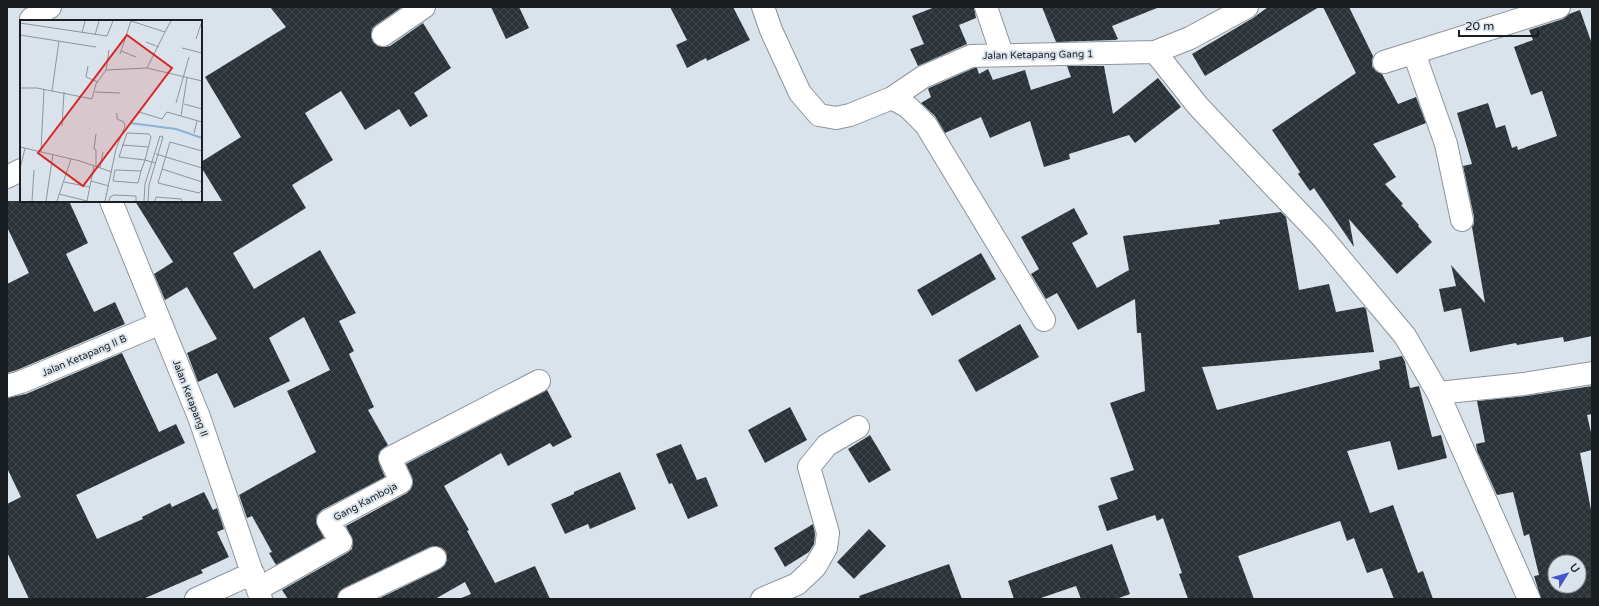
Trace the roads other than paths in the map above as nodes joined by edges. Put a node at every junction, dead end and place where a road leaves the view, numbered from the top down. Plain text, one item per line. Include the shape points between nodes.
1 (50, 7) edge
2 (424, 7) edge
3 (763, 7) edge
4 (986, 7) edge
5 (1247, 7) edge
6 (1559, 7) edge
7 (29, 16) edge
8 (384, 35) dead end
9 (1155, 52) junction
10 (1414, 53) junction
11 (1002, 54) junction
12 (1384, 62) dead end
13 (892, 98) junction
14 (20, 170) edge
15 (7, 177) edge
16 (111, 202) edge
17 (1462, 220) dead end
18 (1044, 320) dead end
19 (161, 323) junction
20 (1592, 373) edge
21 (539, 381) dead end
22 (7, 386) edge
23 (1438, 393) junction
24 (858, 427) dead end
25 (434, 558) dead end
26 (257, 587) edge
27 (196, 599) edge
28 (349, 599) edge
29 (762, 599) edge
30 (1529, 599) edge

1 - 7 street
2 - 8 street
3 - 13 street, Jalan Ketapang Gang 1 via 800,93 818,115 836,118
4 - 11 street
5 - 9 street via 1190,38
6 - 10 street
9 - 11 street, Jalan Ketapang Gang 1
9 - 23 street via 1198,106 1322,237 1405,336
10 - 12 street
10 - 17 street via 1446,144
11 - 13 street, Jalan Ketapang Gang 1 via 971,56 923,76
13 - 18 street via 908,107 926,126
14 - 15 street
16 - 19 street, Jalan Ketapang II
19 - 22 street, Jalan Ketapang II B
19 - 26 street, Jalan Ketapang II via 199,417
20 - 23 street via 1524,384
21 - 26 street, Gang Kamboja via 390,458 402,482 328,521 341,542
23 - 30 street
24 - 29 street via 827,445 809,467 828,533 826,548 815,566 797,584
25 - 28 street
26 - 27 street

